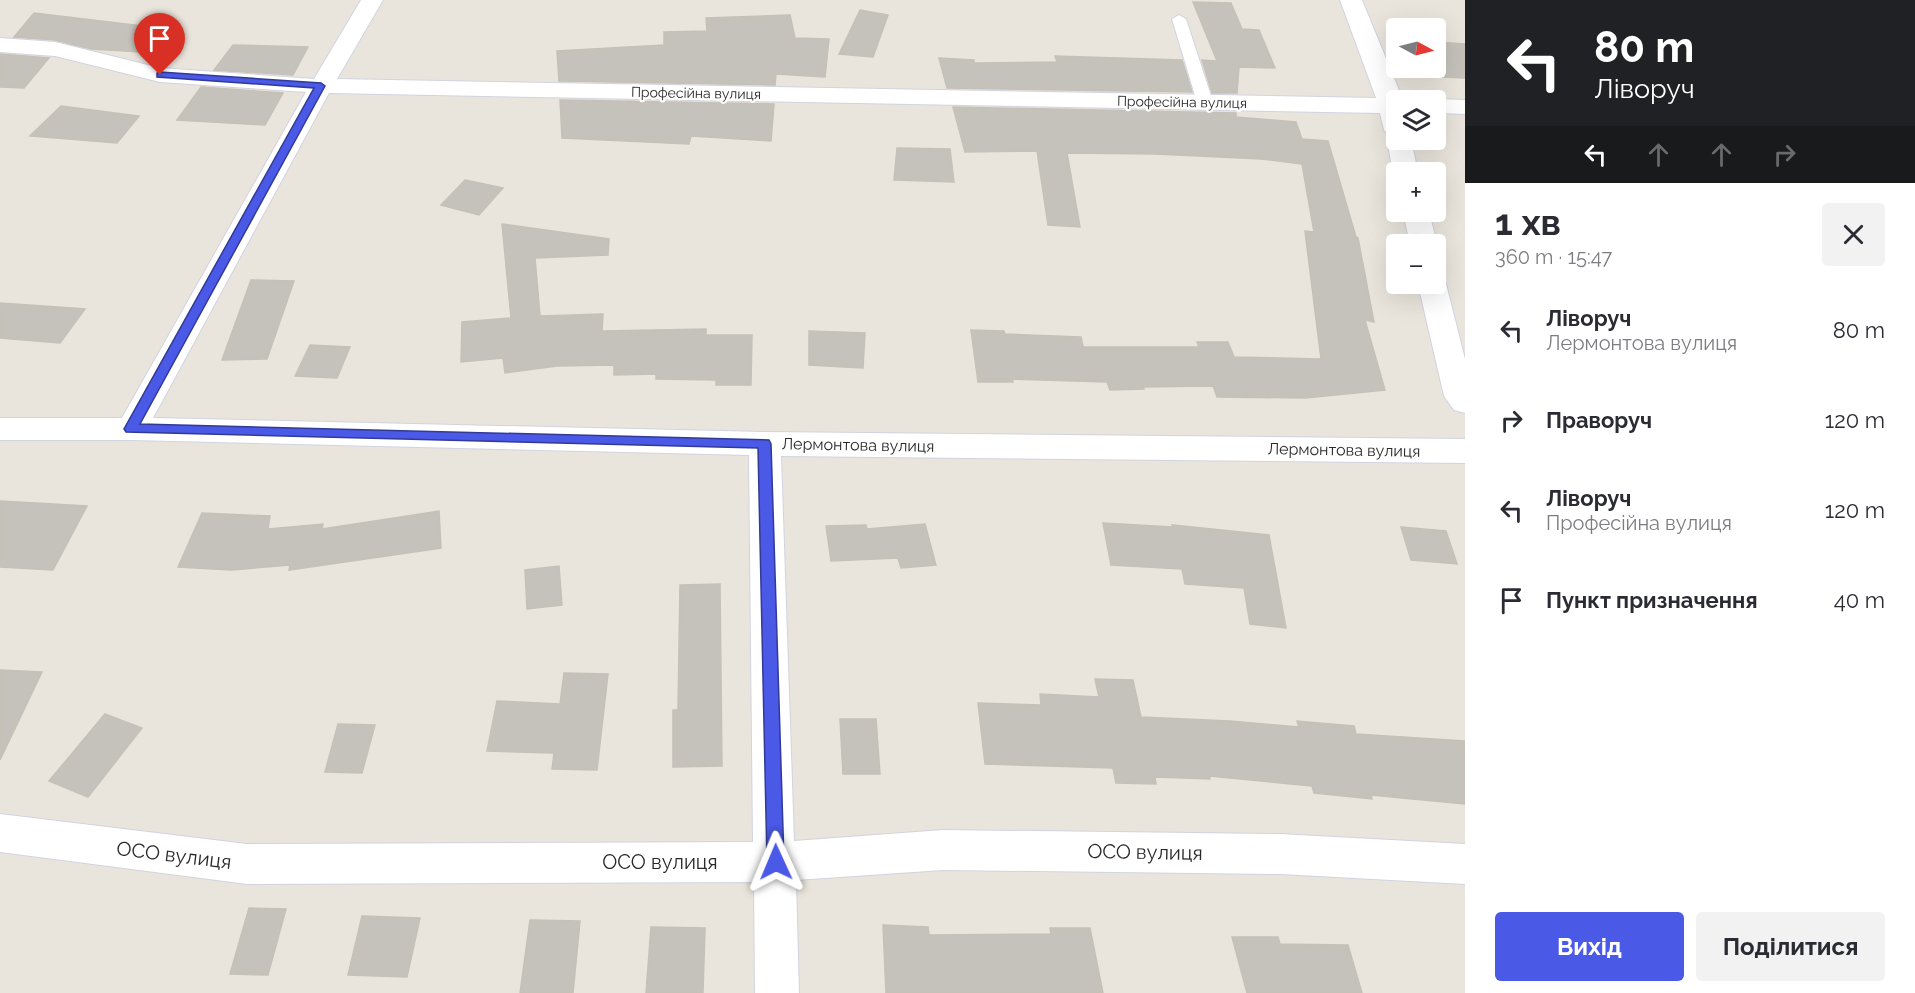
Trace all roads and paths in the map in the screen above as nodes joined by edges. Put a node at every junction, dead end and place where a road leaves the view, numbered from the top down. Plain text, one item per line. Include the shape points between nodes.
1 (372, 0) edge
2 (1351, 0) edge
3 (1179, 19) dead end
4 (0, 45) edge
5 (321, 86) junction
6 (1388, 90) edge
7 (1204, 102) junction
8 (1386, 106) edge
9 (1446, 106) edge
10 (1465, 107) edge
11 (1434, 294) edge
12 (1465, 402) edge
13 (0, 429) edge
14 (131, 429) junction
15 (765, 444) junction
16 (1465, 451) edge
17 (0, 833) edge
18 (776, 862) junction
19 (1465, 864) edge
20 (777, 993) edge

1 - 5 street
2 - 6 street
3 - 7 lane
4 - 5 street, Професійна вулиця via 54,49 160,75
5 - 7 street, Професійна вулиця
5 - 14 street
7 - 8 street, Професійна вулиця
9 - 10 street
11 - 12 street via 1459,396
13 - 14 street, Лермонтова вулиця
14 - 15 street, Лермонтова вулиця
15 - 16 street, Лермонтова вулиця
15 - 18 street
17 - 18 street, ОСО вулиця via 248,864
18 - 19 street, ОСО вулиця via 943,850 1280,854
18 - 20 street

